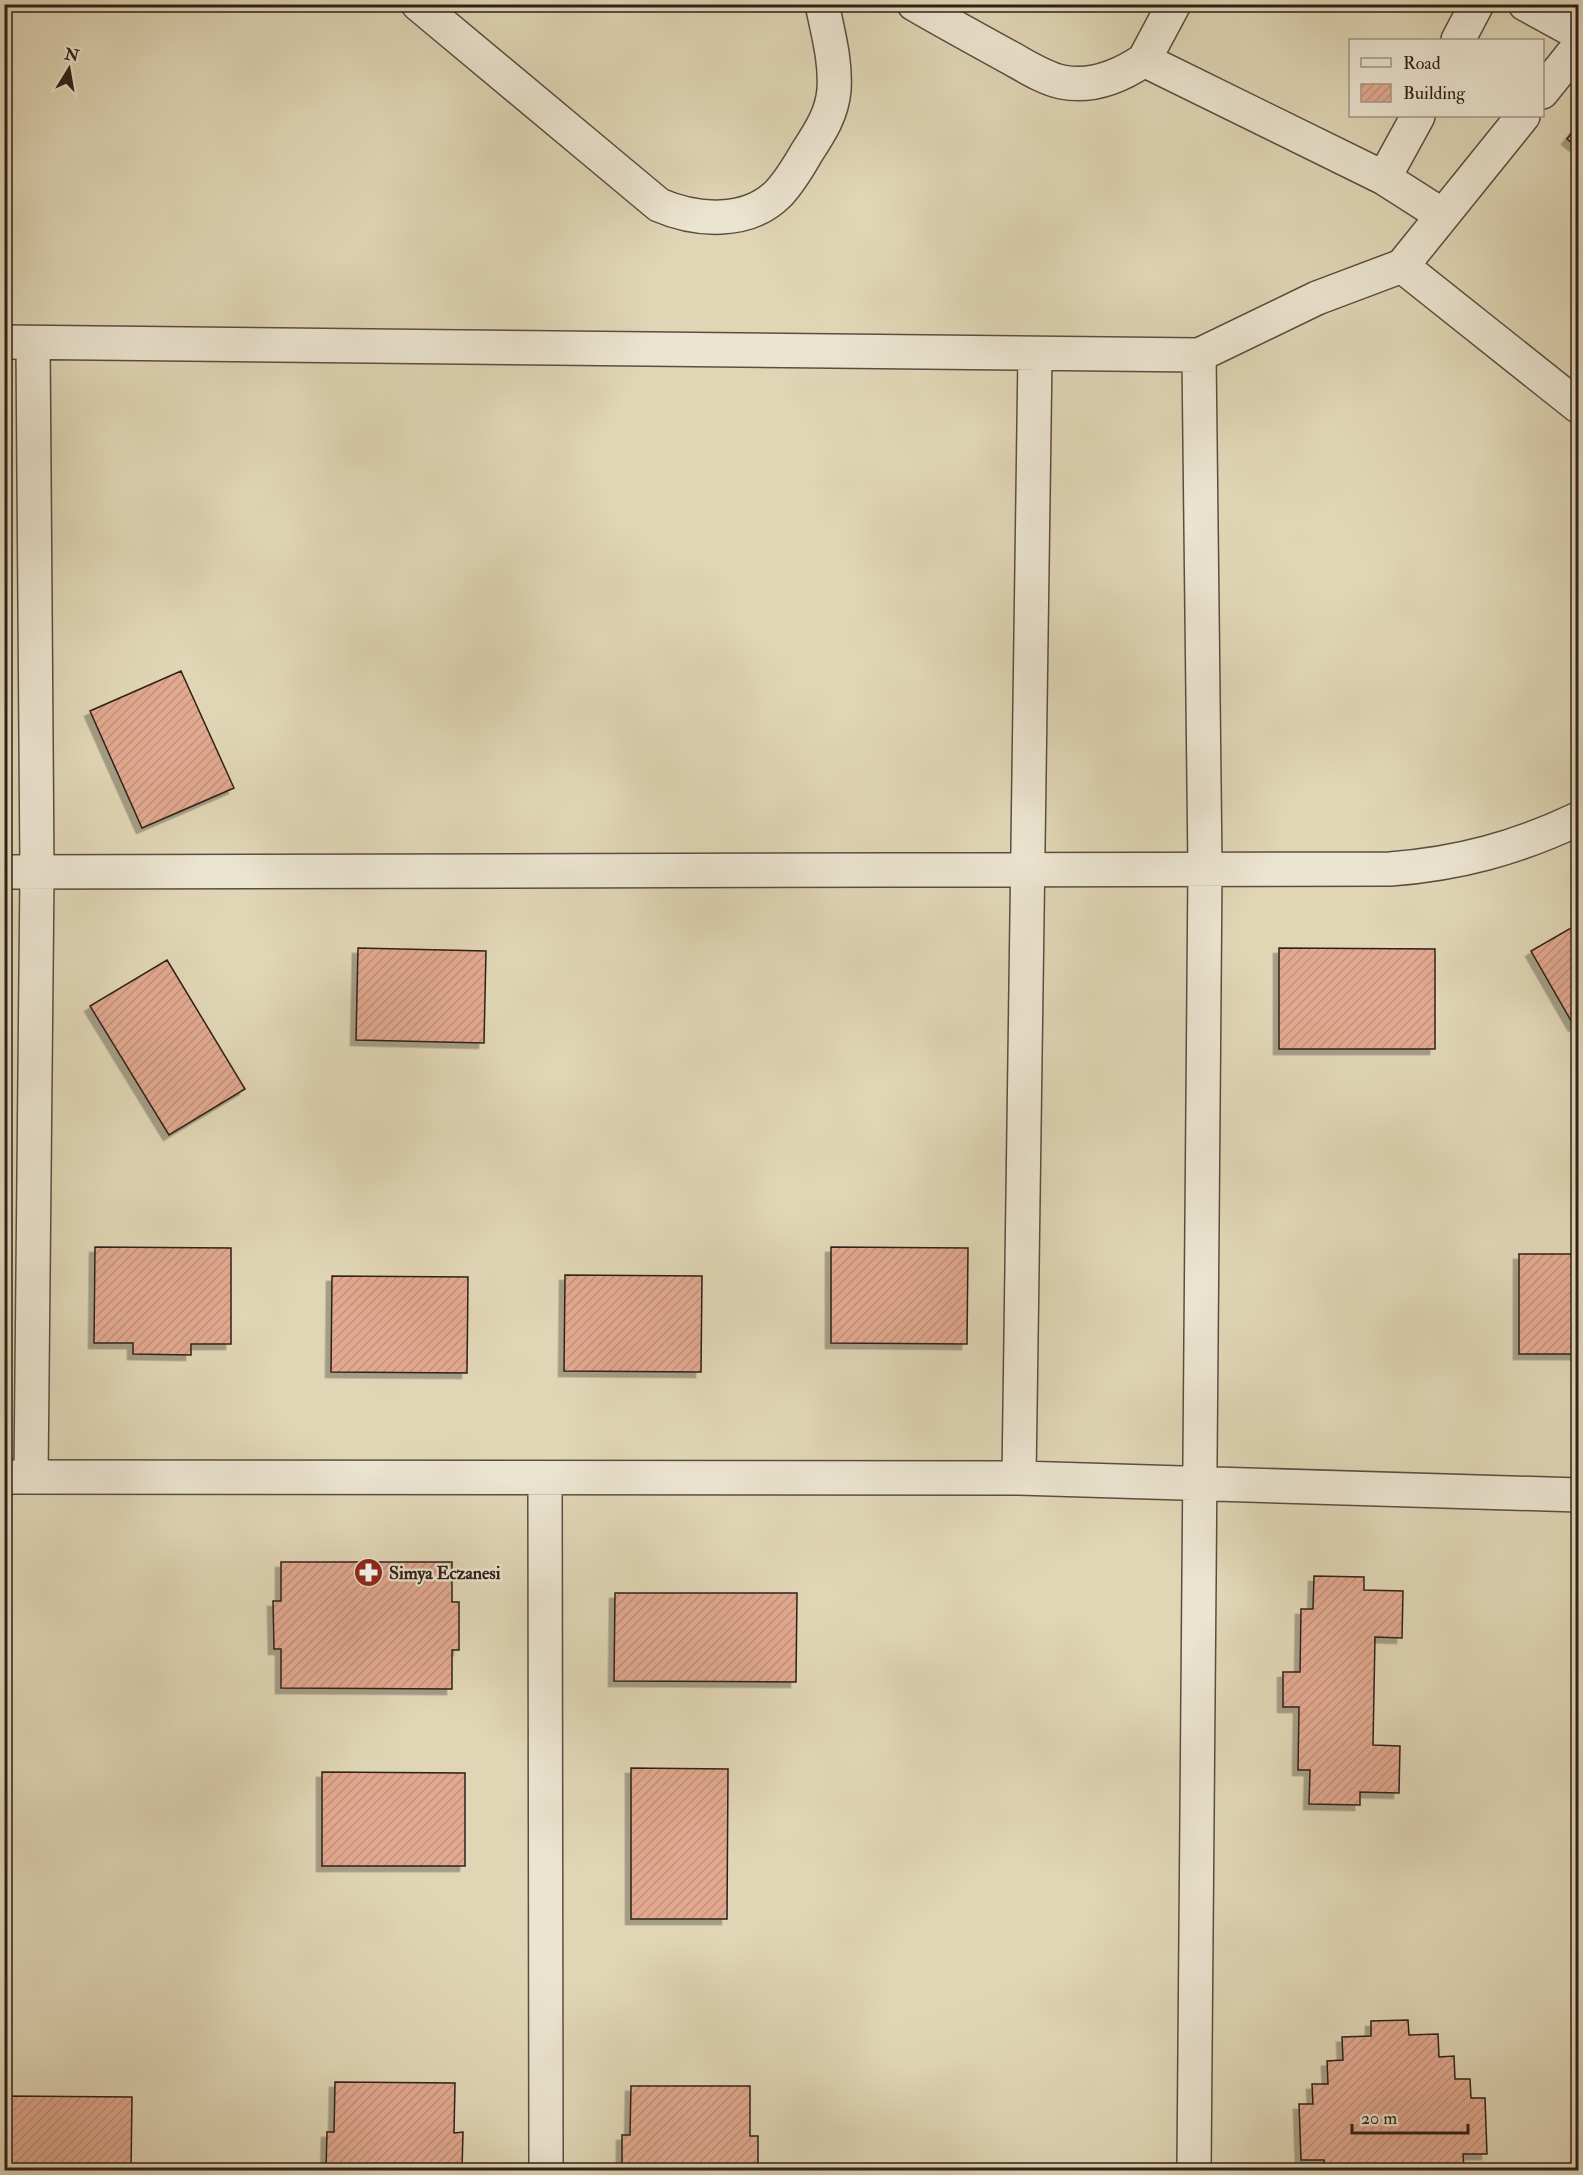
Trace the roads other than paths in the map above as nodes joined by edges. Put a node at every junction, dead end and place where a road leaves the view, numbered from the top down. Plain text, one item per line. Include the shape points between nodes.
1 (418, 4) edge
2 (822, 4) edge
3 (914, 4) edge
4 (1174, 4) edge
5 (1477, 4) edge
6 (1525, 4) edge
7 (1578, 33) edge
8 (1459, 39) edge
9 (1578, 47) edge
10 (1144, 60) junction
11 (1544, 90) edge
12 (1417, 117) edge
13 (1522, 117) edge
14 (1384, 178) junction
15 (1442, 215) junction
16 (1402, 266) junction
17 (19, 343) edge
18 (1199, 355) junction
19 (1035, 356) junction
20 (1578, 406) edge
21 (1578, 819) edge
22 (1205, 869) junction
23 (1027, 871) junction
24 (4, 872) edge
25 (37, 872) junction
26 (18, 1477) edge
27 (545, 1478) junction
28 (1019, 1478) junction
29 (1199, 1482) junction
30 (1578, 1495) edge
31 (546, 2170) edge
32 (1194, 2170) edge

1 - 2 street via 659,205 677,213 710,218 744,213 777,195 826,123 834,91 835,64
3 - 10 street via 1061,82 1106,81
4 - 10 street
5 - 8 street
6 - 7 street
9 - 11 street
10 - 14 street
12 - 14 street
13 - 15 street
14 - 15 street
15 - 16 street
16 - 18 street via 1317,298
16 - 20 street
17 - 19 street
17 - 25 street
18 - 19 street
18 - 22 street
19 - 23 street
21 - 22 street via 1509,848 1430,866
22 - 23 street
22 - 29 street
23 - 25 street
23 - 28 street
24 - 25 street
25 - 26 street
26 - 27 street
27 - 28 street
27 - 31 street
28 - 29 street
29 - 30 street
29 - 32 street

